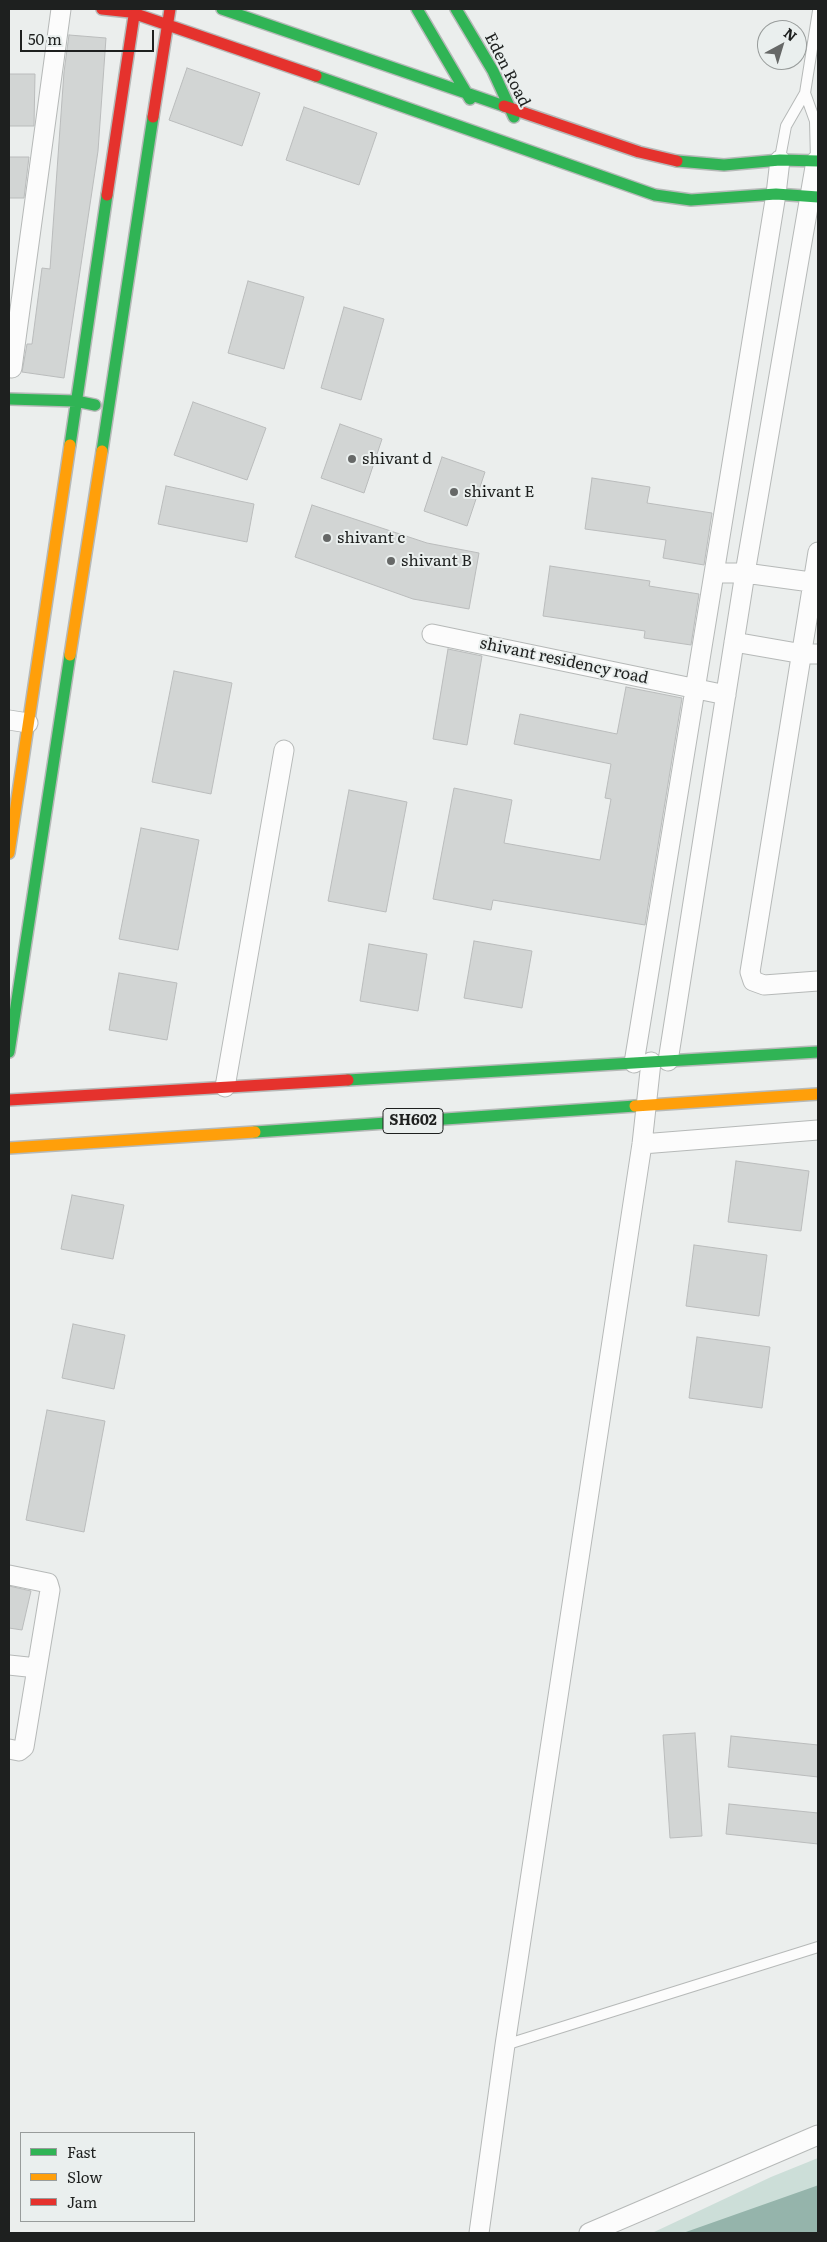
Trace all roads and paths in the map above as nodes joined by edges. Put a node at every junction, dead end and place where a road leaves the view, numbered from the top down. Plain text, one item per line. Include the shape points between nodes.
1 (61, 9) edge
2 (102, 9) edge
3 (170, 9) edge
4 (222, 9) edge
5 (417, 9) edge
6 (456, 9) edge
7 (135, 11) edge
8 (818, 11) edge
9 (168, 24) junction
10 (466, 93) junction
11 (805, 93) junction
12 (475, 108) dead end
13 (512, 109) junction
14 (484, 124) dead end
15 (493, 140) junction
16 (522, 149) junction
17 (780, 160) junction
18 (817, 161) edge
19 (776, 194) junction
20 (814, 197) edge
21 (12, 368) dead end
22 (9, 399) edge
23 (76, 401) junction
24 (108, 408) junction
25 (818, 552) edge
26 (714, 573) junction
27 (744, 573) junction
28 (816, 582) edge
29 (432, 634) dead end
30 (734, 642) junction
31 (810, 654) edge
32 (695, 689) junction
33 (726, 695) junction
34 (9, 720) edge
35 (28, 723) junction
36 (284, 750) dead end
37 (12, 806) edge
38 (46, 810) junction
39 (9, 853) edge
40 (818, 981) edge
41 (9, 1052) edge
42 (818, 1052) edge
43 (651, 1062) junction
44 (225, 1087) junction
45 (818, 1094) edge
46 (9, 1100) edge
47 (648, 1105) junction
48 (818, 1130) edge
49 (642, 1144) junction
50 (9, 1148) edge
51 (9, 1576) edge
52 (9, 1665) edge
53 (37, 1668) junction
54 (9, 1749) edge
55 (818, 1947) edge
56 (505, 2045) junction
57 (818, 2135) edge
58 (479, 2233) edge
59 (589, 2233) edge

1 - 21 street
2 - 7 street
3 - 9 street
4 - 10 street
5 - 10 street
6 - 13 street, Eden Road
7 - 9 street
7 - 23 street
8 - 11 lane
9 - 15 street
9 - 24 street
10 - 12 street
10 - 13 street
11 - 17 lane via 786,126
11 - 18 lane via 815,121
13 - 16 street, Eden Road
13 - 17 street via 669,160 724,165
14 - 15 street
15 - 16 street
16 - 19 street via 655,195 691,200
17 - 18 street
17 - 19 street
18 - 20 street
19 - 20 street
19 - 26 street
20 - 27 street
22 - 23 street
23 - 24 street
23 - 35 street
24 - 38 street
25 - 28 street
26 - 27 street
26 - 32 street
27 - 28 street
27 - 30 street
28 - 31 street
29 - 32 street, shivant residency road
30 - 31 street
30 - 33 street
31 - 40 street via 750,972 753,981 764,984
32 - 33 street, shivant residency road
32 - 43 street
33 - 43 street
34 - 35 street
35 - 37 street
36 - 44 street
37 - 38 street
37 - 39 street
38 - 41 street
42 - 43 street
43 - 44 street
43 - 47 street
44 - 46 street
45 - 47 street, SH602
47 - 49 street
47 - 50 street, SH602
48 - 49 street
49 - 56 street
51 - 53 street via 48,1583 50,1590
52 - 53 street
53 - 54 street via 24,1747 19,1751
55 - 56 lane
56 - 58 street
57 - 59 street

